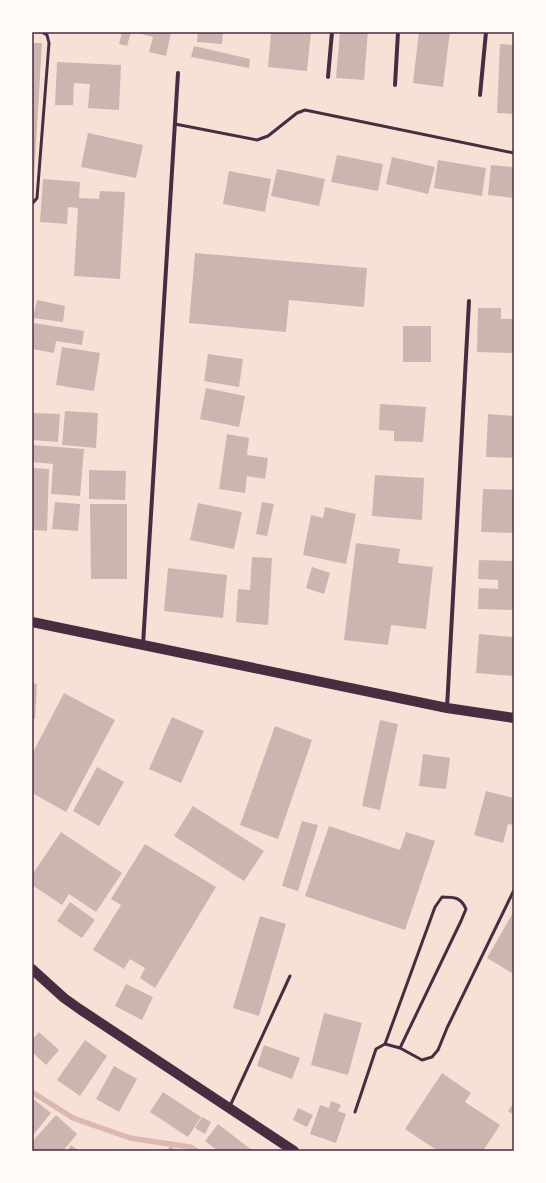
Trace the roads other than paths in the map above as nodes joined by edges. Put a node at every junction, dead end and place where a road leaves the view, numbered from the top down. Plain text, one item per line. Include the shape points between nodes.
1 (42, 32) edge
2 (332, 32) edge
3 (398, 32) edge
4 (486, 32) edge
5 (178, 73) dead end
6 (328, 77) dead end
7 (395, 85) dead end
8 (480, 95) dead end
9 (175, 124) junction
10 (514, 153) edge
11 (32, 204) edge
12 (468, 301) dead end
13 (32, 622) edge
14 (143, 645) junction
15 (447, 708) junction
16 (514, 718) edge
17 (514, 890) edge
18 (32, 969) edge
19 (290, 976) dead end
20 (386, 1044) junction
21 (400, 1048) junction
22 (229, 1108) junction
23 (355, 1112) dead end
24 (294, 1151) edge

1 - 11 lane via 47,35 49,43 37,198
2 - 6 street
3 - 7 street
4 - 8 street
5 - 9 street
9 - 10 lane via 257,140 268,136 297,113 305,110
9 - 14 street
12 - 15 street
13 - 14 main road
14 - 15 main road
15 - 16 main road
17 - 21 lane via 438,1050 432,1057 422,1060
18 - 22 main road via 64,998
19 - 22 lane
20 - 21 lane
20 - 21 lane via 435,907 442,898 453,897 463,902 466,909
20 - 23 lane via 376,1049
22 - 24 main road

